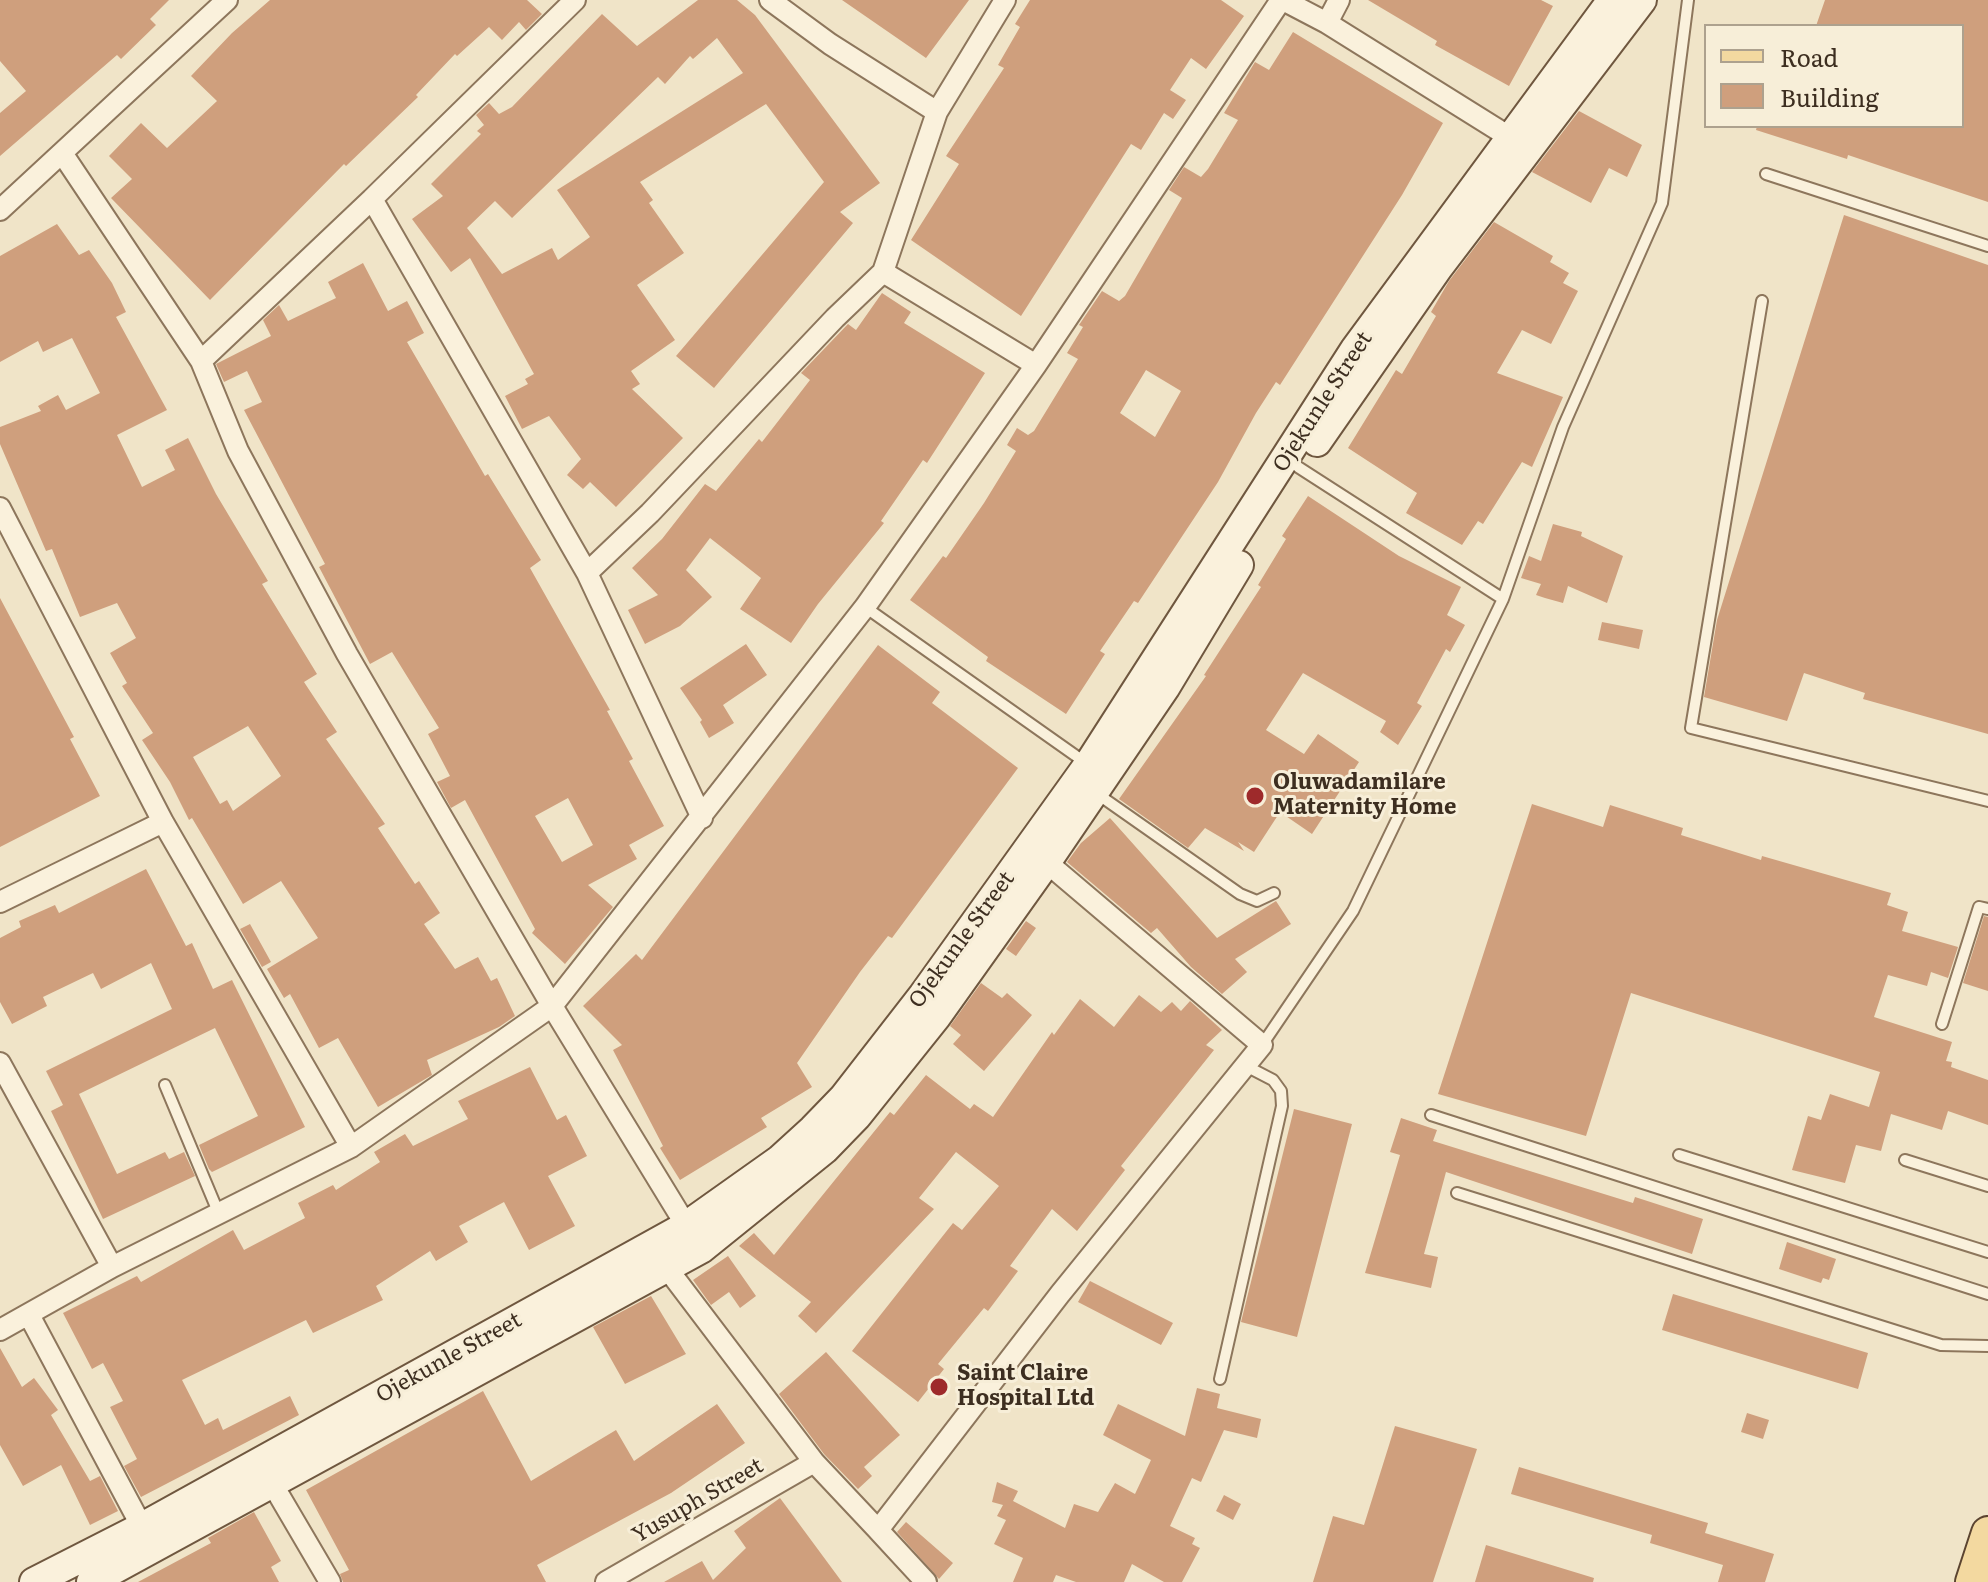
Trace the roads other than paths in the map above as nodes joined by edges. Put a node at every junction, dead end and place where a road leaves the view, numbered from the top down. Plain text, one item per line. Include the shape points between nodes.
1 (227, 0) edge
2 (575, 0) edge
3 (770, 0) edge
4 (1005, 0) edge
5 (1282, 0) edge
6 (1339, 0) edge
7 (1612, 0) edge
8 (1642, 0) edge
9 (1688, 0) edge
10 (1327, 23) junction
11 (937, 112) junction
12 (1519, 144) junction
13 (62, 153) junction
14 (1766, 174) dead end
15 (372, 199) junction
16 (0, 210) edge
17 (1988, 246) edge
18 (883, 272) junction
19 (1762, 301) dead end
20 (201, 361) junction
21 (1036, 365) junction
22 (1298, 467) junction
23 (0, 508) edge
24 (587, 573) junction
25 (1503, 599) junction
26 (865, 607) junction
27 (1092, 779) junction
28 (1988, 801) edge
29 (702, 818) junction
30 (163, 822) junction
31 (1038, 855) junction
32 (1274, 893) dead end
33 (0, 902) edge
34 (1988, 909) edge
35 (552, 1006) junction
36 (1942, 1024) dead end
37 (1262, 1045) junction
38 (0, 1063) edge
39 (1244, 1065) junction
40 (165, 1085) dead end
41 (1431, 1115) dead end
42 (351, 1147) junction
43 (1679, 1155) dead end
44 (1905, 1160) dead end
45 (1988, 1186) edge
46 (1457, 1193) dead end
47 (220, 1216) junction
48 (694, 1238) junction
49 (1988, 1252) edge
50 (659, 1257) junction
51 (112, 1267) junction
52 (1988, 1294) edge
53 (29, 1315) junction
54 (0, 1330) edge
55 (1988, 1346) edge
56 (1220, 1379) dead end
57 (814, 1462) junction
58 (273, 1485) junction
59 (142, 1527) junction
60 (878, 1530) junction
61 (1988, 1533) edge
62 (34, 1582) edge
63 (91, 1582) edge
64 (330, 1582) edge
65 (606, 1582) edge
66 (926, 1582) edge
67 (1972, 1582) edge

1 - 13 street
2 - 15 street
3 - 11 street
4 - 11 street
5 - 10 street
5 - 21 street
6 - 10 street
7 - 12 street, Ojekunle Street
8 - 12 street, Ojekunle Street
9 - 25 lane via 1662,203 1563,427
10 - 12 street
11 - 18 street
12 - 22 street, Ojekunle Street via 1370,370
12 - 27 street, Ojekunle Street via 1355,349
13 - 16 street
13 - 20 street
14 - 17 lane
15 - 20 street
15 - 24 street
18 - 21 street
18 - 24 street
19 - 28 lane via 1691,728
20 - 35 street via 238,451 347,654
21 - 26 street
22 - 25 lane
22 - 27 street, Ojekunle Street via 1165,688
23 - 30 street
24 - 29 street
25 - 37 lane via 1353,911
26 - 27 lane
26 - 29 street
27 - 31 street, Ojekunle Street
27 - 32 lane via 1250,900
29 - 35 street
30 - 33 street
30 - 42 street
31 - 37 street
31 - 48 street, Ojekunle Street via 843,1098
34 - 36 lane via 1979,907
35 - 42 street
35 - 48 street
37 - 39 street
38 - 51 street
39 - 56 lane via 1273,1080 1282,1106
39 - 60 street
40 - 47 lane
41 - 52 lane
42 - 47 street
43 - 49 lane
44 - 45 lane
46 - 55 lane via 1941,1345
47 - 51 street
48 - 50 street, Ojekunle Street
50 - 57 street
50 - 58 street, Ojekunle Street
50 - 59 street, Ojekunle Street
51 - 53 street
53 - 54 street
53 - 59 street
57 - 60 street
57 - 65 street, Yusuph Street
58 - 63 street, Ojekunle Street
58 - 64 street
59 - 62 street, Ojekunle Street
60 - 66 street
61 - 67 main road

